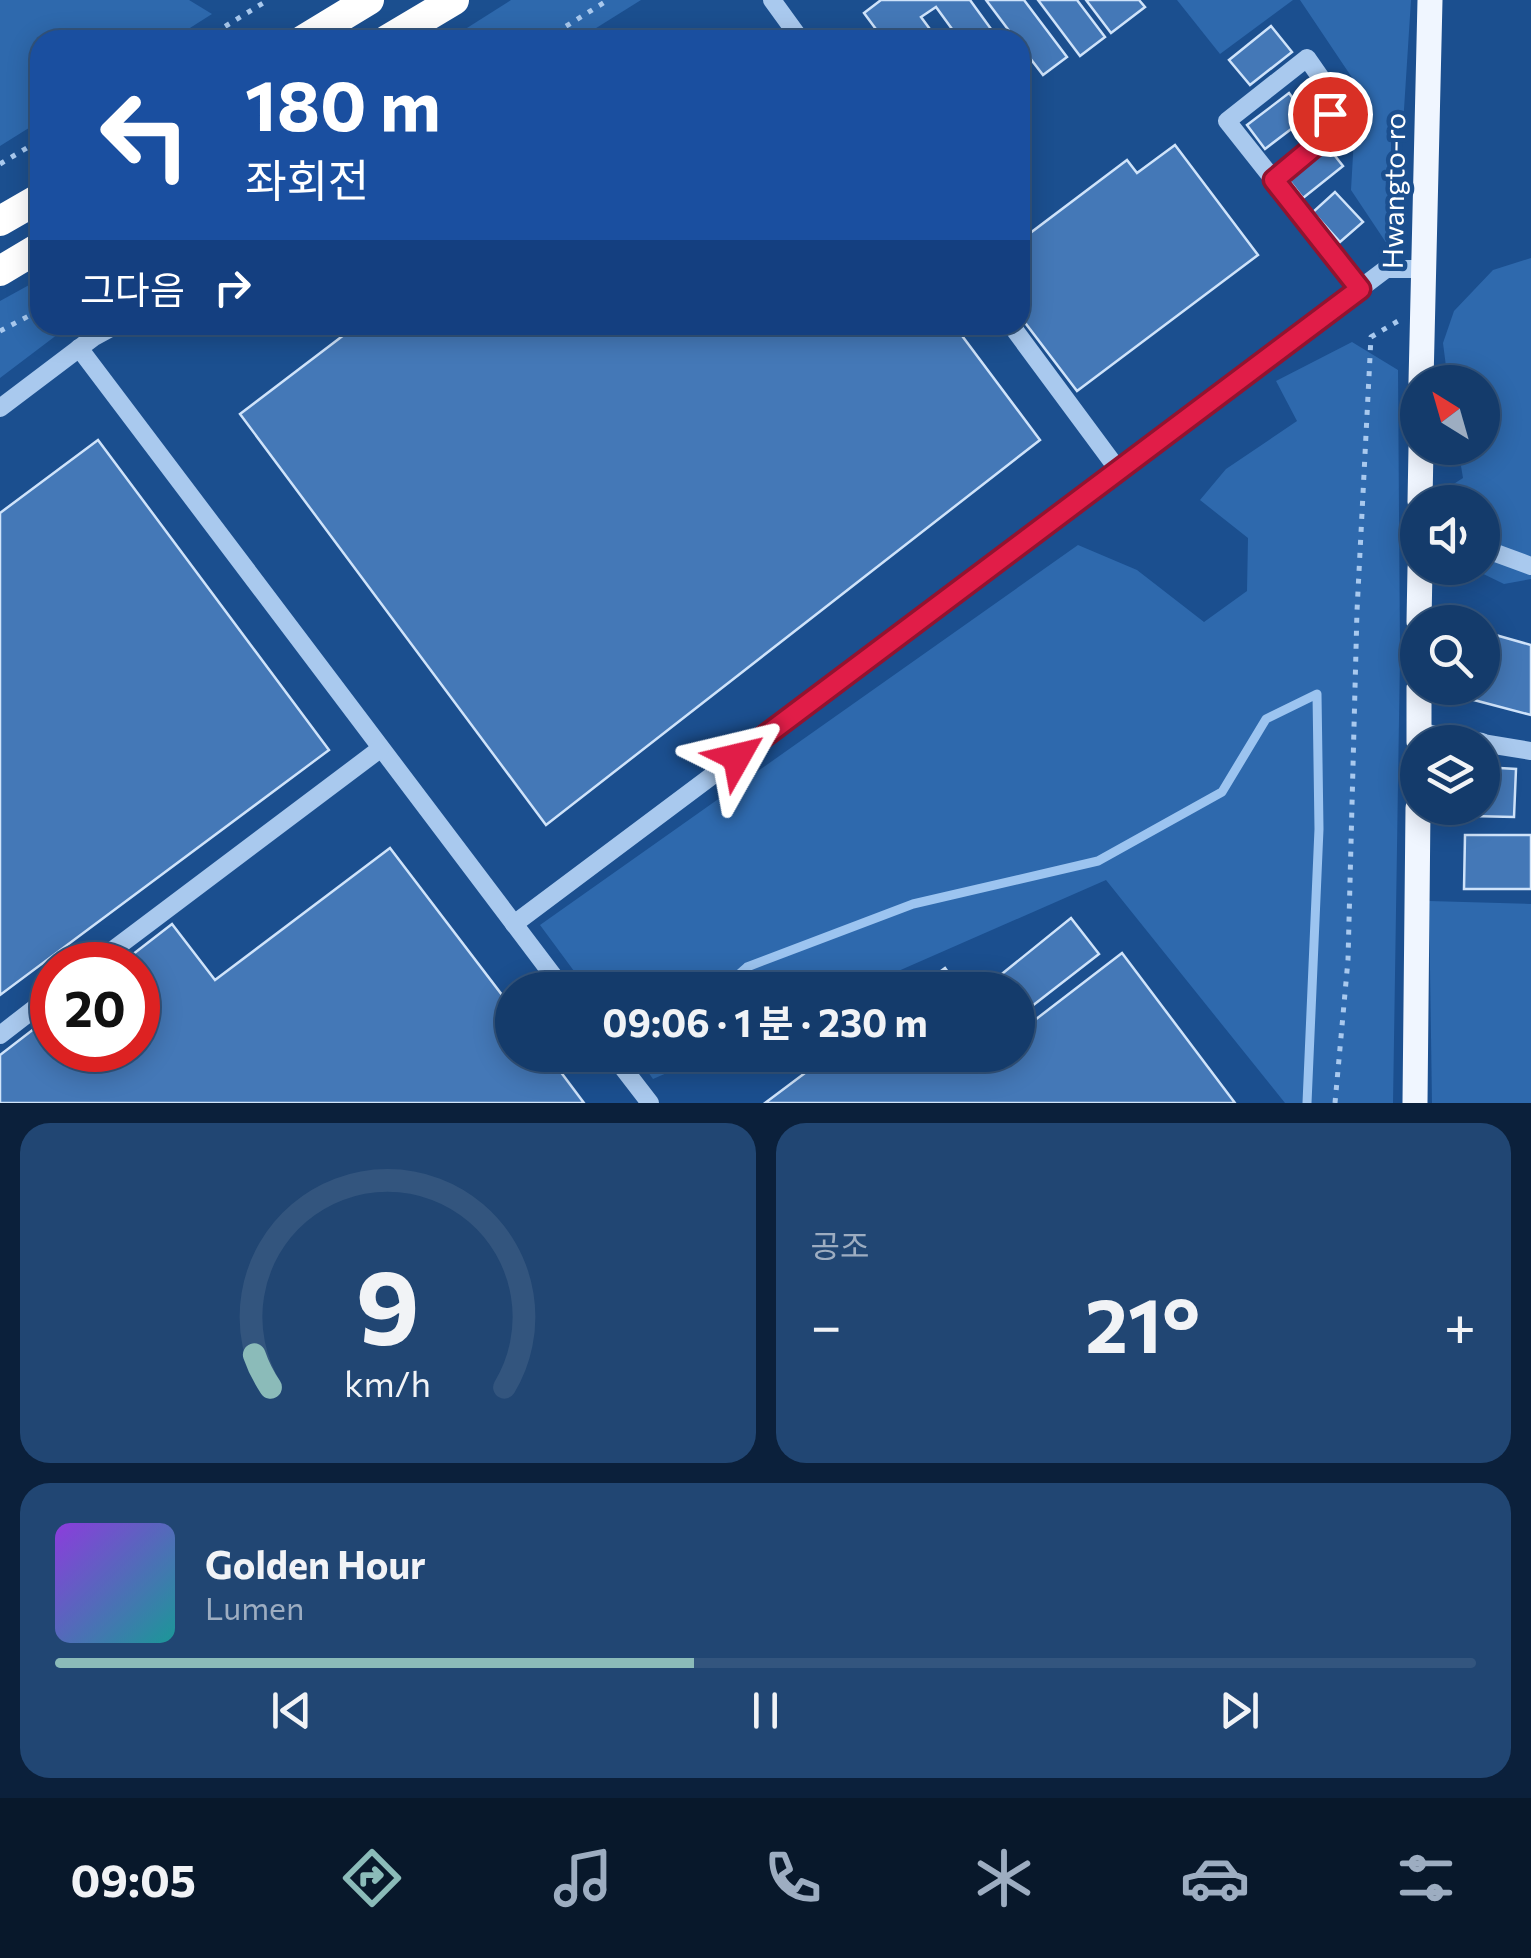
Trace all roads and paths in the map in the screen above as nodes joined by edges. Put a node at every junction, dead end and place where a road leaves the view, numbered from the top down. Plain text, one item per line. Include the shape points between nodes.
1 (268, 0) edge
2 (369, 0) edge
3 (454, 0) edge
4 (608, 0) edge
5 (772, 0) edge
6 (1430, 0) edge
7 (219, 30) edge
8 (320, 30) edge
9 (404, 30) edge
10 (560, 30) edge
11 (794, 30) edge
12 (30, 146) edge
13 (0, 164) edge
14 (1274, 180) junction
15 (30, 204) edge
16 (0, 221) edge
17 (30, 253) edge
18 (1422, 268) junction
19 (0, 270) edge
20 (1360, 289) junction
21 (1422, 306) junction
22 (30, 315) edge
23 (0, 331) edge
24 (99, 335) edge
25 (1019, 335) edge
26 (78, 348) junction
27 (1421, 365) edge
28 (0, 408) edge
29 (1119, 471) junction
30 (1500, 555) edge
31 (1531, 566) edge
32 (1500, 745) edge
33 (380, 748) junction
34 (1531, 751) edge
35 (1418, 825) edge
36 (514, 924) junction
37 (123, 942) edge
38 (550, 972) edge
39 (30, 1012) edge
40 (0, 1035) edge
41 (626, 1072) edge
42 (650, 1103) edge
43 (1335, 1103) edge
44 (1415, 1103) edge

1 - 7 path
2 - 8 highway
3 - 9 highway
4 - 10 path
5 - 11 lane
6 - 18 main road, Hwangto-ro
12 - 13 path
14 - 14 lane via 1227,121 1308,58 1332,94 1328,135
14 - 20 lane
15 - 16 highway
17 - 19 highway
18 - 20 lane via 1386,269
18 - 21 main road, Hwangto-ro
20 - 29 lane
21 - 27 main road, Hwangto-ro
21 - 43 path via 1371,337 1348,960
22 - 23 path
24 - 26 lane
25 - 29 lane
26 - 28 lane
26 - 33 lane
29 - 36 lane
30 - 31 lane
32 - 34 lane
33 - 36 lane
33 - 37 lane
35 - 44 main road
36 - 38 lane
39 - 40 lane
41 - 42 lane

